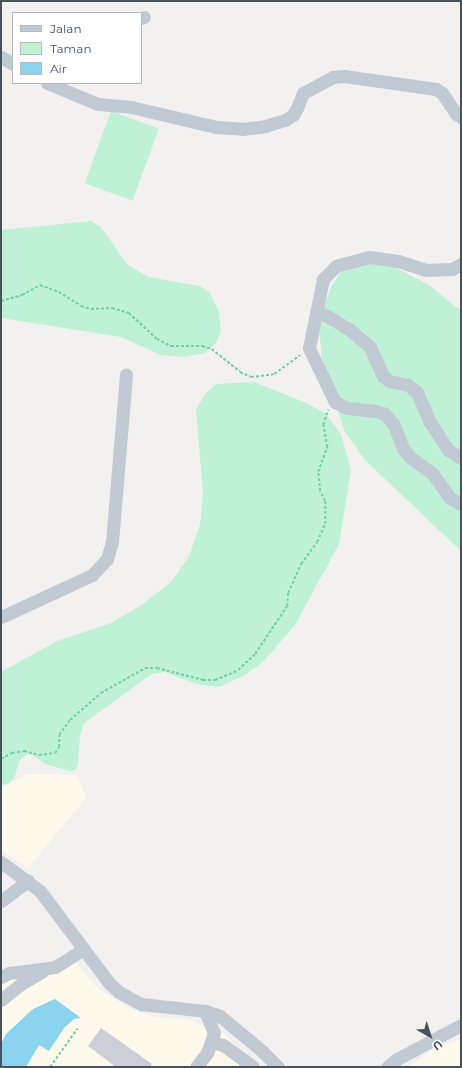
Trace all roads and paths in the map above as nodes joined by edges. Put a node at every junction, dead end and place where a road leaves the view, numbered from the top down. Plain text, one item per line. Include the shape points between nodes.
1 (1, 58) edge
2 (12, 64) edge
3 (50, 84) edge
4 (461, 117) edge
5 (461, 264) edge
6 (1, 301) edge
7 (316, 312) junction
8 (309, 348) junction
9 (126, 375) dead end
10 (335, 402) junction
11 (461, 458) edge
12 (461, 504) edge
13 (1, 617) edge
14 (1, 759) edge
15 (1, 862) edge
16 (28, 881) junction
17 (1, 901) edge
18 (84, 949) junction
19 (48, 969) junction
20 (1, 976) edge
21 (1, 1000) edge
22 (205, 1011) junction
23 (461, 1025) edge
24 (77, 1029) dead end
25 (211, 1042) junction
26 (50, 1067) edge
27 (196, 1067) edge
28 (252, 1067) edge
29 (278, 1067) edge
30 (387, 1067) edge

1 - 2 street
3 - 4 street via 98,104 132,107 216,127 242,129 285,120 297,108 300,97 311,87 333,77 344,76 436,89
5 - 7 street via 452,269 426,270 398,261 369,257 336,266 323,280
6 - 8 path via 40,285 59,292 91,310 112,308 129,313 157,339 171,346 202,346 212,349 240,372 251,377 274,374
7 - 8 street
7 - 11 street via 350,330 370,347 383,376 389,381 408,385 417,392 430,422 448,450
8 - 10 street
9 - 13 street via 112,542 107,559 92,575
10 - 12 street via 347,408 385,414 394,425 403,449 433,474 450,498
10 - 14 path via 328,409 323,425 327,447 318,472 320,491 325,501 325,524 288,593 287,606 255,654 238,670 215,680 203,680 157,668 145,668 101,693 70,720 60,735 59,747 55,753 40,755 24,751 12,753
15 - 16 street
16 - 17 street
16 - 18 street via 53,908
18 - 19 street via 58,966
18 - 22 street via 108,982 131,999 141,1004
19 - 20 street
19 - 21 street via 21,984
22 - 25 street via 214,1033
22 - 29 street via 230,1023
23 - 30 street via 397,1059
24 - 26 path
25 - 27 street via 207,1053
25 - 28 street via 223,1045

